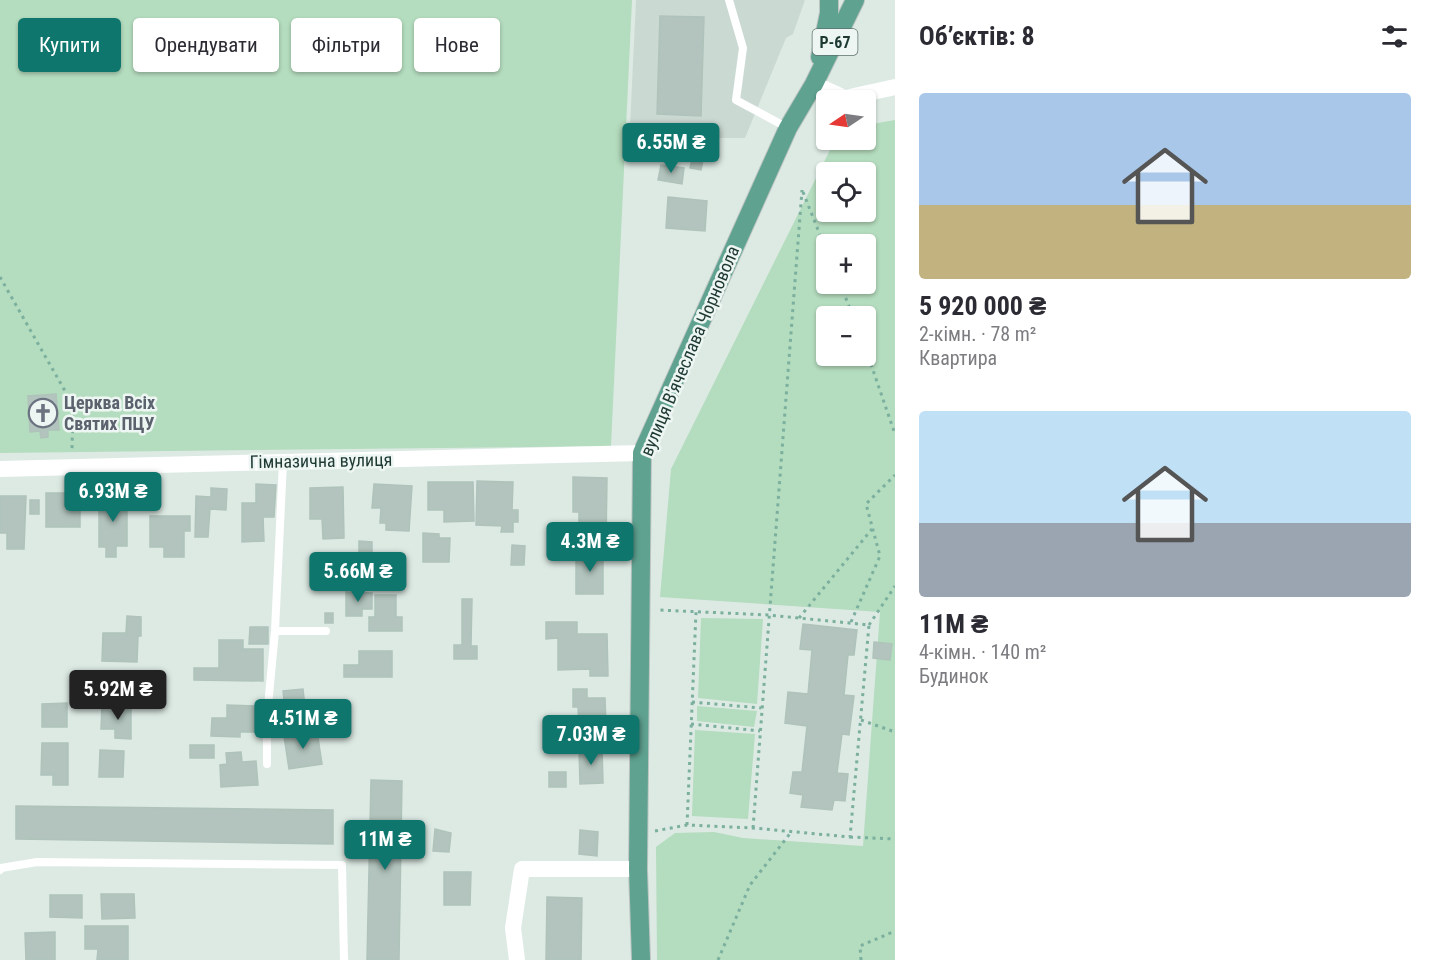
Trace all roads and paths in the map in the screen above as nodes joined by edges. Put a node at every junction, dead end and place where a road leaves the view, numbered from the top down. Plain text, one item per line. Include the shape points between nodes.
1 (729, 0) edge
2 (829, 0) edge
3 (855, 0) edge
4 (814, 84) junction
5 (895, 87) edge
6 (788, 128) junction
7 (820, 234) edge
8 (0, 277) edge
9 (872, 366) edge
10 (895, 434) edge
11 (642, 453) junction
12 (283, 462) junction
13 (71, 467) junction
14 (0, 469) edge
15 (895, 475) edge
16 (873, 528) junction
17 (895, 585) edge
18 (642, 610) junction
19 (696, 612) junction
20 (769, 615) junction
21 (799, 618) junction
22 (851, 622) junction
23 (869, 625) junction
24 (275, 631) junction
25 (326, 631) dead end
26 (692, 702) junction
27 (761, 708) junction
28 (861, 720) junction
29 (691, 724) junction
30 (760, 731) junction
31 (895, 732) edge
32 (267, 764) dead end
33 (687, 825) junction
34 (753, 828) junction
35 (792, 831) junction
36 (639, 832) junction
37 (850, 837) junction
38 (895, 839) edge
39 (638, 869) junction
40 (0, 870) edge
41 (895, 931) edge
42 (344, 960) edge
43 (517, 960) edge
44 (641, 960) edge
45 (718, 960) edge
46 (861, 960) edge

1 - 6 lane via 743,48 736,100
2 - 4 main road, Р-67
3 - 4 main road, Р-67
4 - 5 street via 844,98
4 - 6 main road, вулиця В'ячеслава Чорновола / Р-67
6 - 11 main road, вулиця В'ячеслава Чорновола / Р-67
7 - 20 path via 802,190
8 - 13 path via 73,405
9 - 10 path
11 - 12 street, Гімназична вулиця
11 - 18 main road, вулиця В'ячеслава Чорновола / Р-67
12 - 13 street, Гімназична вулиця
12 - 24 lane
13 - 14 street, Гімназична вулиця
15 - 16 path via 866,504
16 - 21 path
16 - 22 path via 880,556
17 - 23 path
18 - 19 path
18 - 36 main road, вулиця В'ячеслава Чорновола / Р-67
19 - 20 path
19 - 26 path
20 - 21 path
20 - 27 path
21 - 22 path
22 - 23 path
23 - 28 path
24 - 25 lane
24 - 32 lane
26 - 27 path
26 - 29 path
27 - 30 path
28 - 31 path
28 - 37 path
29 - 30 path
29 - 33 path
30 - 34 path
33 - 34 path
33 - 36 path
34 - 35 path
35 - 37 path
35 - 45 path via 750,885
36 - 39 main road, вулиця В'ячеслава Чорновола / Р-67
37 - 38 path
39 - 43 street via 522,869 513,928
39 - 44 main road, вулиця В'ячеслава Чорновола / Р-67
40 - 42 lane via 36,861 342,865
41 - 46 path via 860,946

